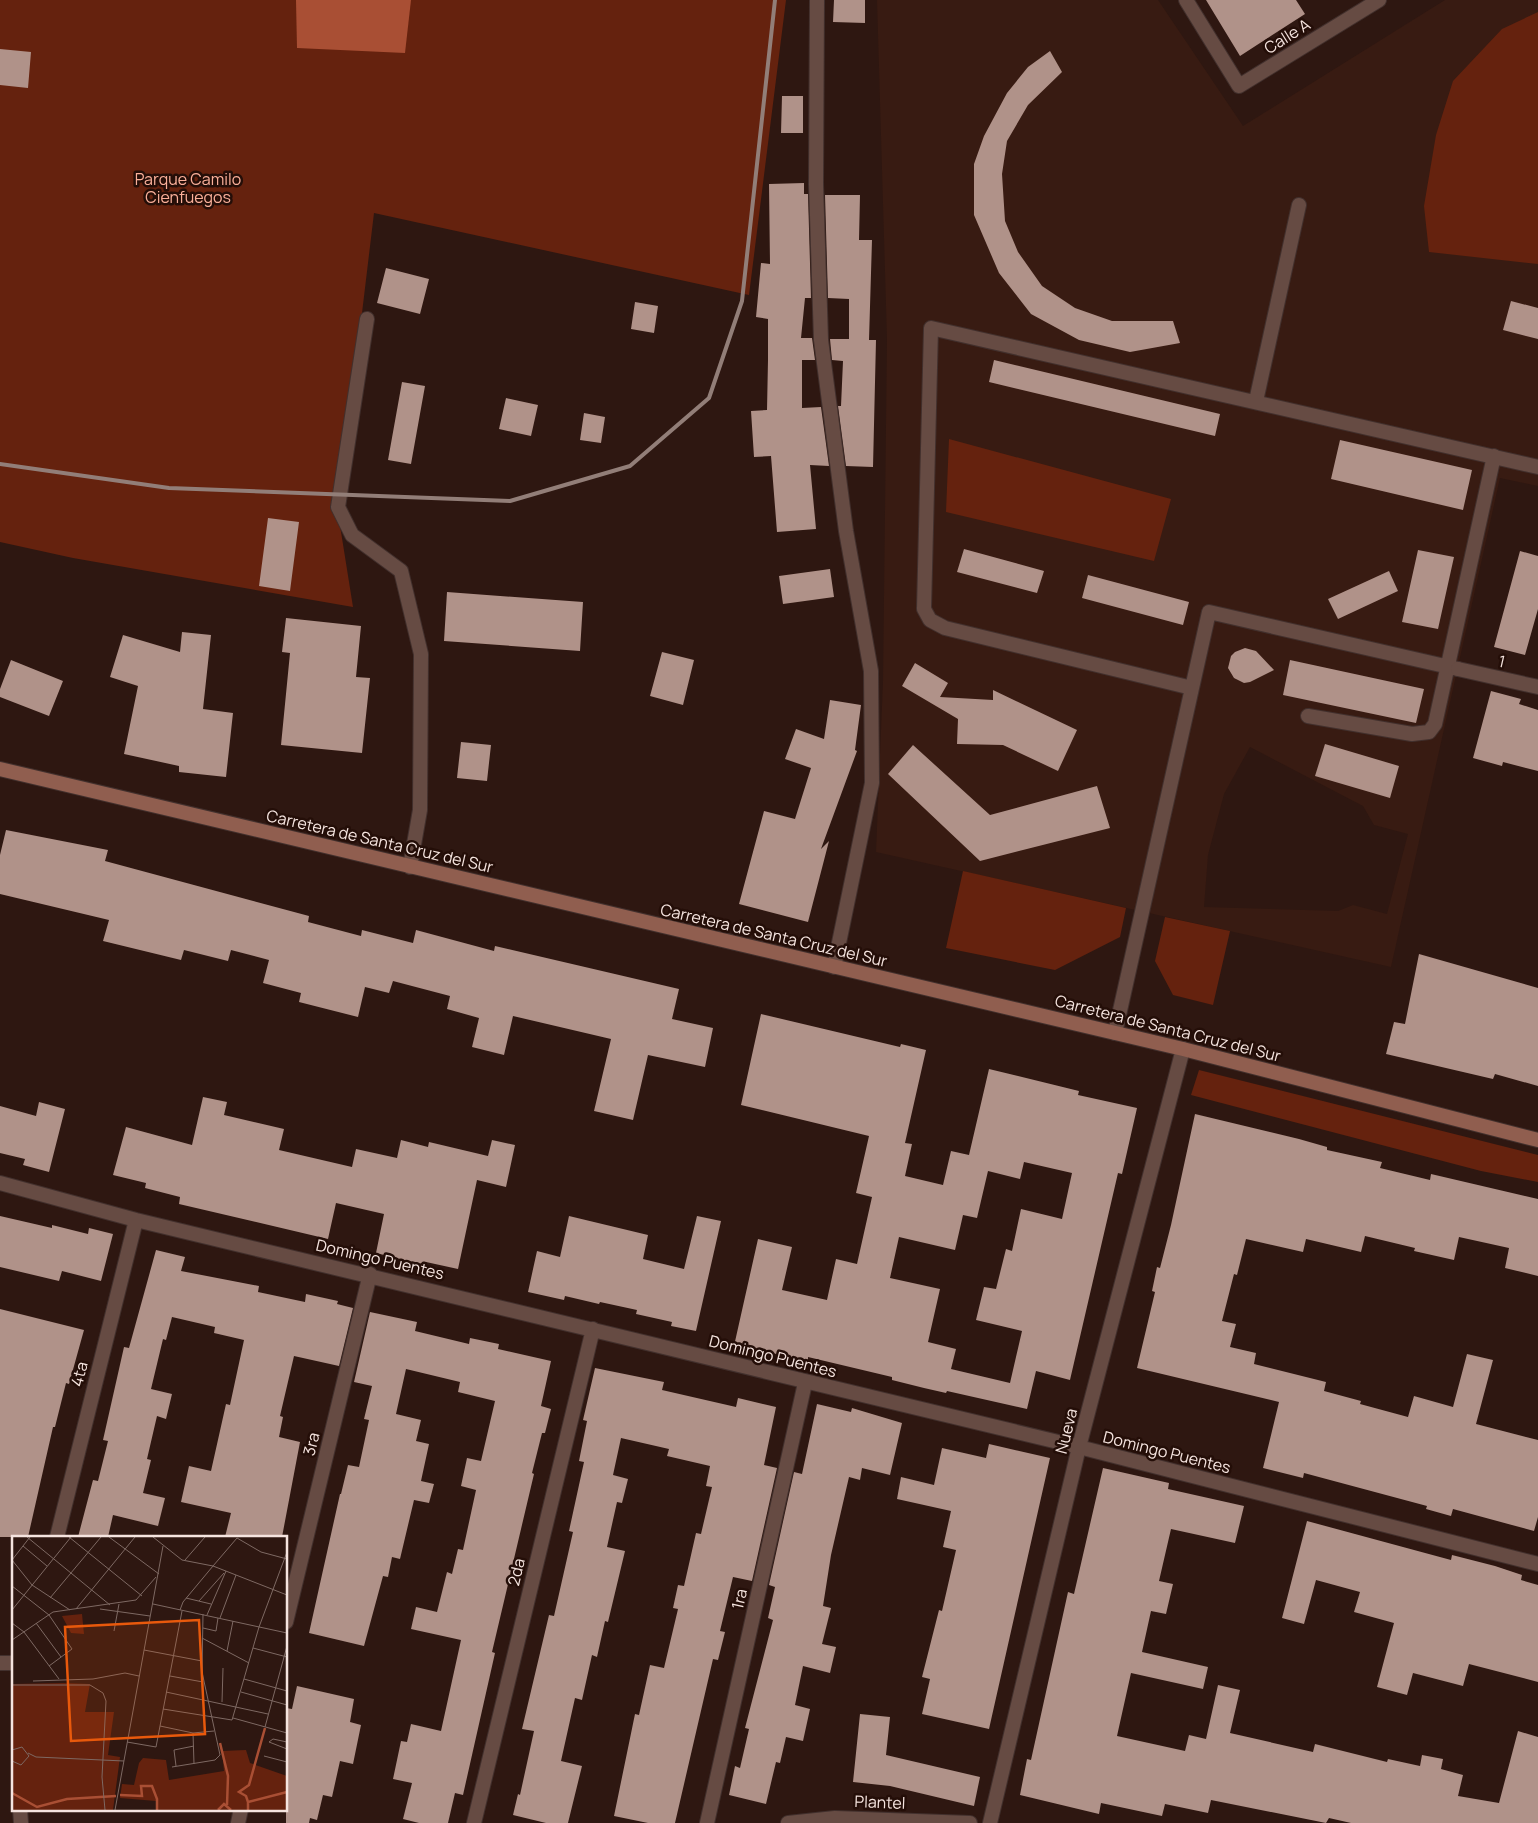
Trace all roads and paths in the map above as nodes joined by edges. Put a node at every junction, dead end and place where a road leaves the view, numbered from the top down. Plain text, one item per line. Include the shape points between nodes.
1 (817, 0) edge
2 (1186, 0) edge
3 (1380, 0) edge
4 (1299, 205) dead end
5 (367, 319) dead end
6 (1256, 401) junction
7 (1494, 456) junction
8 (1538, 467) edge
9 (1452, 667) junction
10 (1538, 687) edge
11 (1192, 688) junction
12 (1308, 716) dead end
13 (0, 769) edge
14 (410, 867) junction
15 (834, 967) junction
16 (1115, 1033) junction
17 (1183, 1049) junction
18 (1538, 1140) edge
19 (0, 1183) edge
20 (136, 1220) junction
21 (370, 1274) junction
22 (593, 1329) junction
23 (805, 1383) junction
24 (1079, 1448) junction
25 (57, 1536) edge
26 (1538, 1564) edge
27 (288, 1614) edge
28 (20, 1810) edge
29 (241, 1810) edge
30 (21, 1823) edge
31 (238, 1823) edge
32 (474, 1823) edge
33 (707, 1823) edge
34 (788, 1823) edge
35 (970, 1823) edge
36 (990, 1823) edge

1 - 15 street via 816,184 821,340 846,530 871,671 872,783
2 - 3 street, Calle A via 1239,86
4 - 6 street
5 - 14 street via 338,507 352,535 401,571 422,654 420,810
6 - 7 street
6 - 11 street via 931,328 924,609 930,620 945,628
7 - 8 street
7 - 9 street
9 - 10 street, 1
9 - 11 street, 1 via 1209,612
9 - 12 street via 1435,724 1429,732 1412,734
11 - 16 street
13 - 14 main road, Carretera de Santa Cruz del Sur
14 - 15 main road, Carretera de Santa Cruz del Sur
15 - 16 main road, Carretera de Santa Cruz del Sur
16 - 17 main road, Carretera de Santa Cruz del Sur
17 - 18 main road, Carretera de Santa Cruz del Sur
17 - 24 street, Nueva
19 - 20 street, Domingo Puentes
20 - 21 street, Domingo Puentes
20 - 25 street, 4ta
21 - 22 street, Domingo Puentes
21 - 27 street, 3ra
22 - 23 street, Domingo Puentes
22 - 32 street, 2da
23 - 24 street, Domingo Puentes
23 - 33 street, 1ra
24 - 26 street, Domingo Puentes
24 - 36 street, Nueva
28 - 30 street
29 - 31 street
34 - 35 street, Plantel via 835,1818

